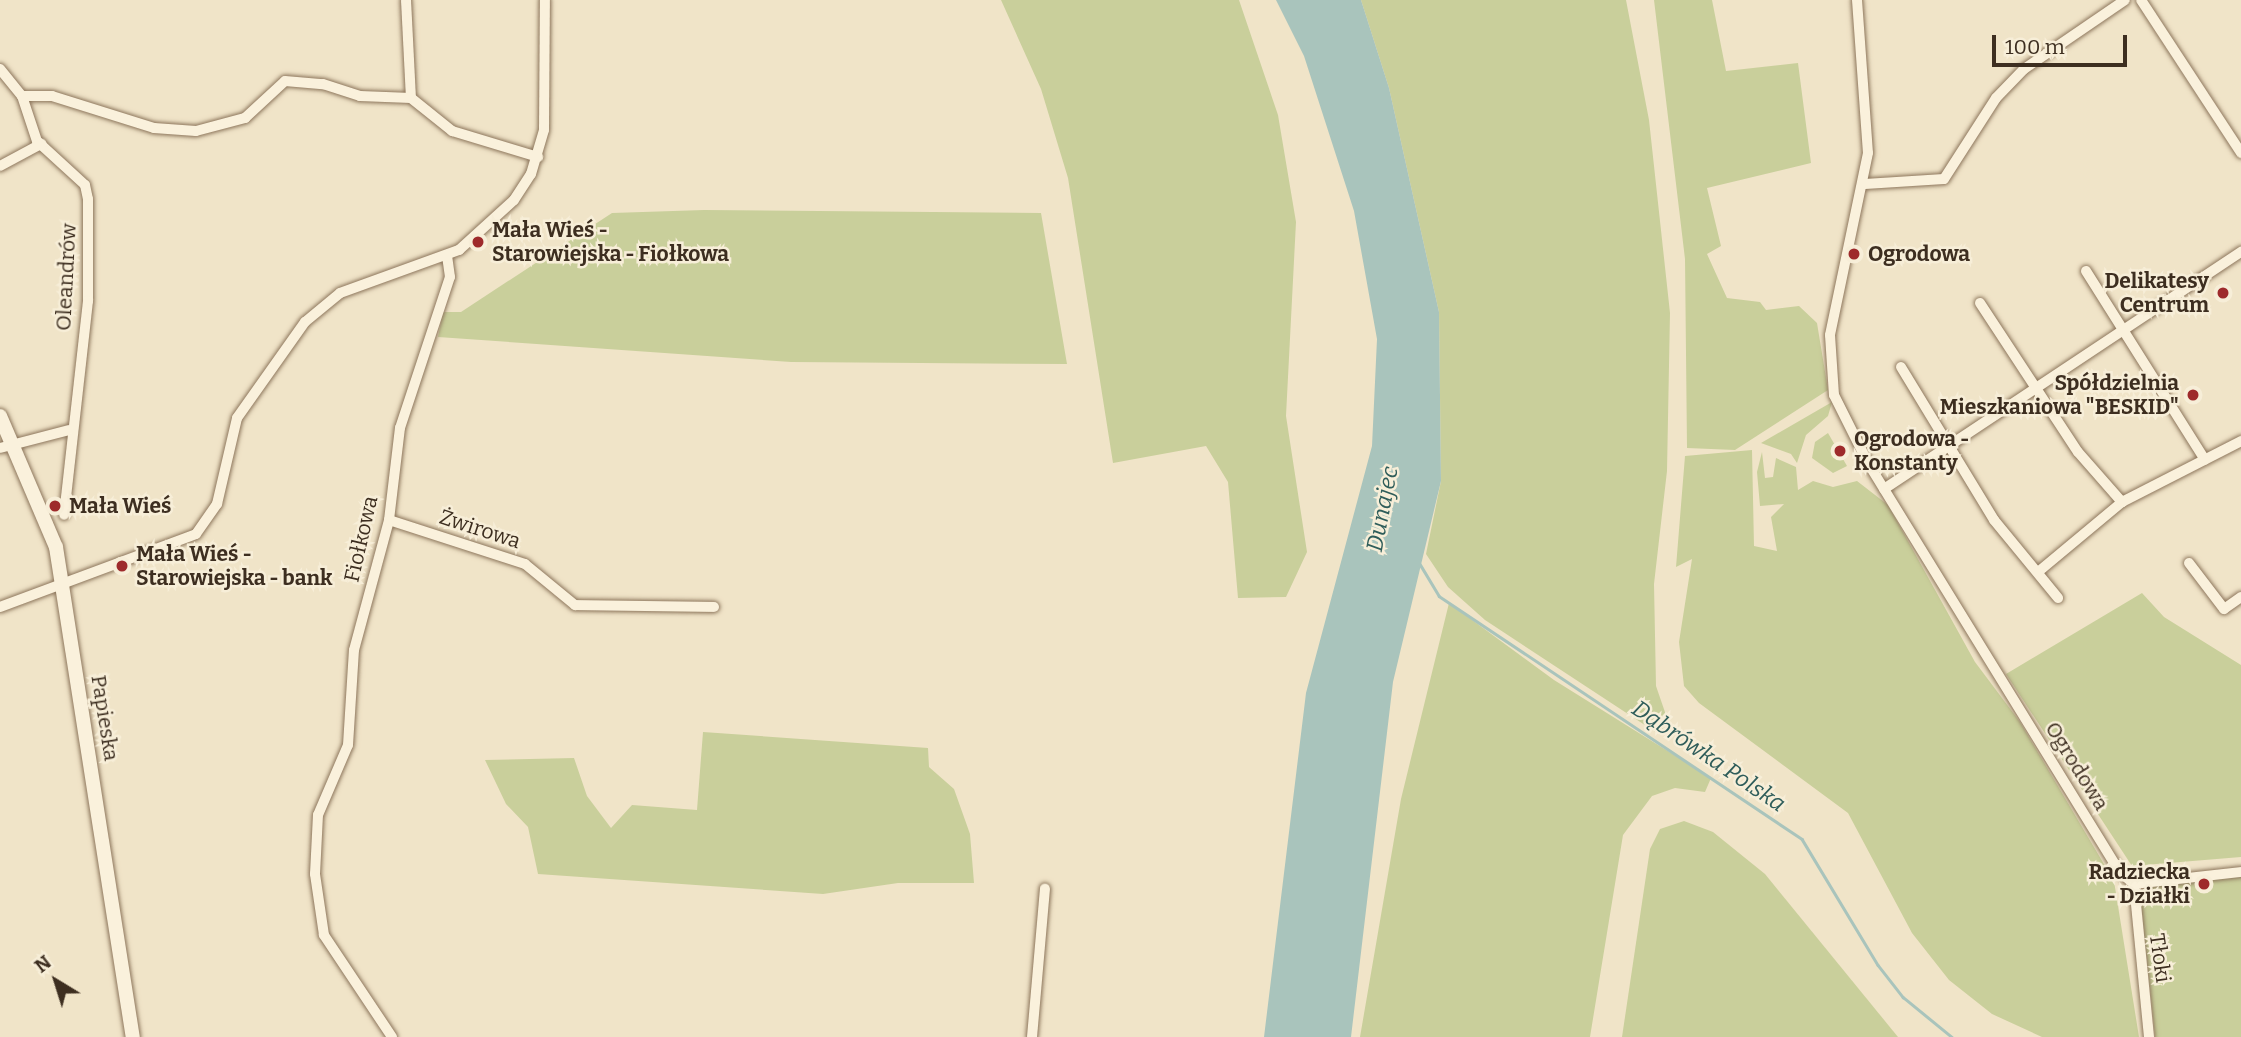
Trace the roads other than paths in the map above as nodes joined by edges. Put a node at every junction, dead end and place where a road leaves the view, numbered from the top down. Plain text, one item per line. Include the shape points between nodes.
1 (406, 0) edge
2 (545, 0) edge
3 (1857, 0) edge
4 (2125, 0) edge
5 (2141, 0) edge
6 (0, 69) edge
7 (22, 96) junction
8 (411, 98) junction
9 (41, 144) junction
10 (2241, 153) edge
11 (538, 157) junction
12 (0, 166) edge
13 (1865, 184) junction
14 (2241, 251) edge
15 (447, 256) junction
16 (2086, 271) dead end
17 (1980, 303) dead end
18 (2125, 328) junction
19 (1900, 367) dead end
20 (2038, 387) junction
21 (0, 416) edge
22 (69, 430) junction
23 (2241, 440) edge
24 (1950, 445) junction
25 (7, 446) edge
26 (2205, 460) junction
27 (1884, 489) junction
28 (2122, 502) junction
29 (64, 515) dead end
30 (388, 520) junction
31 (2189, 563) dead end
32 (2038, 572) junction
33 (63, 581) junction
34 (2241, 597) edge
35 (2058, 598) dead end
36 (0, 607) edge
37 (714, 607) dead end
38 (2241, 872) edge
39 (2134, 884) junction
40 (1045, 889) dead end
41 (133, 1037) edge
42 (392, 1037) edge
43 (1032, 1037) edge
44 (2149, 1037) edge

1 - 8 street
2 - 11 street via 544,130
3 - 13 street, Ogrodowa via 1868,133
4 - 13 street via 2024,69 1996,98 1944,179
5 - 10 street
6 - 7 street
7 - 8 street via 51,96 153,128 196,131 245,118 285,81 360,96
7 - 9 street
8 - 11 street via 452,131
9 - 12 street
9 - 22 street, Oleandrów via 85,185 88,199 88,301
11 - 15 street via 501,214
13 - 27 street, Ogrodowa via 1830,335 1830,362 1841,419
14 - 18 street
15 - 30 street, Fiołkowa via 450,277 400,428
15 - 33 street via 340,293 305,322 241,410 217,504 196,534
16 - 18 street
17 - 20 street
18 - 20 street
18 - 26 street
19 - 24 street
20 - 24 street
20 - 28 street via 2078,452
21 - 25 street, Papieska
22 - 25 street
22 - 29 street, Oleandrów
23 - 26 street
24 - 27 street
24 - 32 street via 1994,520
25 - 33 street, Papieska via 46,511
26 - 28 street
27 - 39 street, Ogrodowa via 2119,871
28 - 32 street
30 - 37 street, Żwirowa via 525,564 575,605
30 - 42 street, Fiołkowa via 354,650 348,745 318,815 315,874 324,935
31 - 34 street via 2224,609
32 - 35 street
33 - 36 street
33 - 41 street, Papieska
38 - 39 street
39 - 44 street, Tłoki
40 - 43 street

